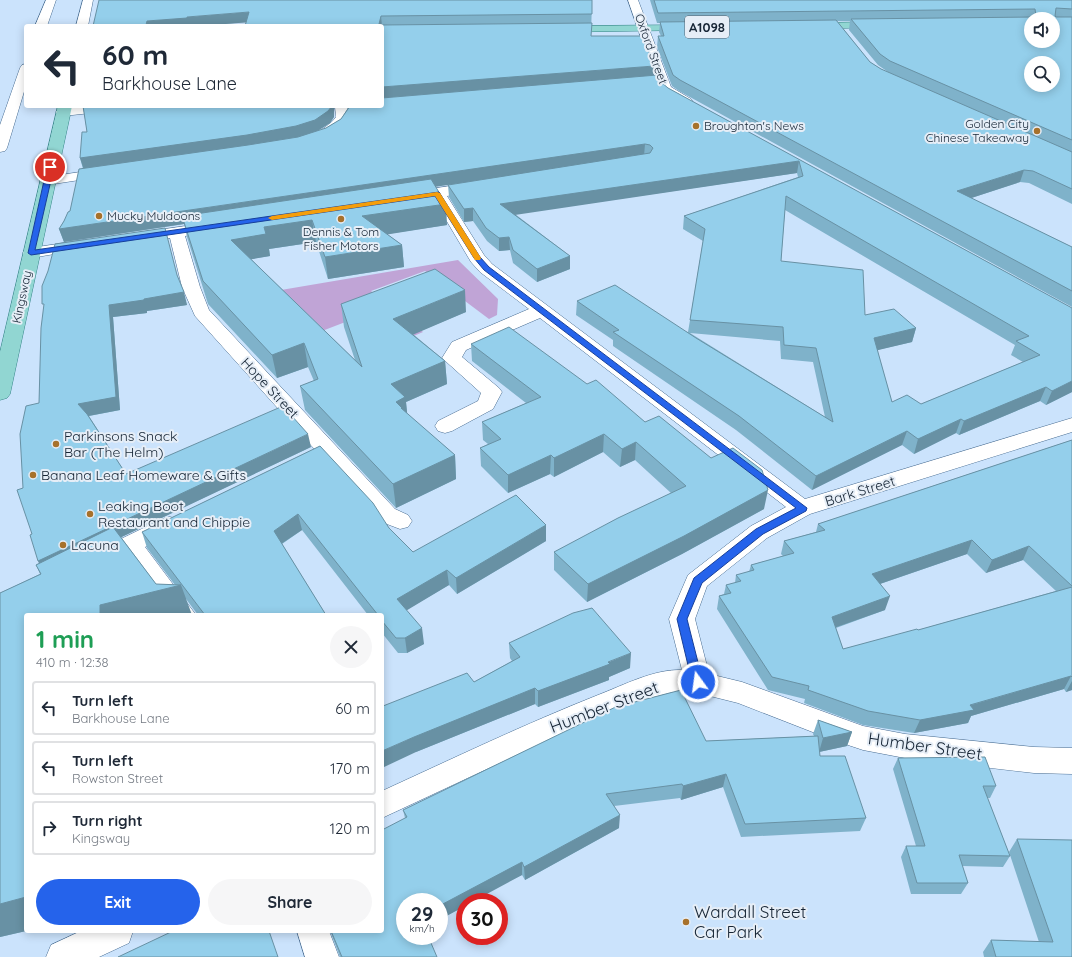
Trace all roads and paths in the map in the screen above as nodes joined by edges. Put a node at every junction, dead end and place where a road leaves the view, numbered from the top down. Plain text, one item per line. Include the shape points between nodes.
1 (51, 0) edge
2 (88, 0) edge
3 (633, 0) edge
4 (42, 24) edge
5 (82, 24) edge
6 (892, 25) edge
7 (799, 26) edge
8 (838, 26) junction
9 (643, 28) junction
10 (698, 28) edge
11 (548, 29) edge
12 (847, 37) edge
13 (24, 74) edge
14 (662, 81) junction
15 (646, 83) edge
16 (82, 108) edge
17 (345, 108) edge
18 (64, 109) edge
19 (700, 110) edge
20 (307, 141) edge
21 (0, 148) edge
22 (117, 171) edge
23 (47, 180) junction
24 (491, 185) edge
25 (437, 193) junction
26 (399, 199) edge
27 (230, 224) edge
28 (176, 232) junction
29 (123, 240) edge
30 (100, 243) edge
31 (31, 253) junction
32 (541, 311) junction
33 (0, 394) edge
34 (1072, 425) edge
35 (444, 426) dead end
36 (326, 449) junction
37 (305, 459) edge
38 (802, 508) junction
39 (186, 517) edge
40 (400, 521) dead end
41 (130, 544) junction
42 (80, 569) edge
43 (182, 613) edge
44 (698, 682) junction
45 (1072, 761) edge
46 (384, 804) edge
47 (113, 933) edge
48 (314, 933) edge
49 (63, 957) edge
50 (322, 957) edge

1 - 4 street
2 - 5 street
3 - 9 street, Oxford Street
6 - 8 main road
7 - 8 main road
8 - 12 street
9 - 10 main road, A1098
9 - 11 main road, A1098
9 - 14 street, Oxford Street
13 - 21 street
14 - 15 street
14 - 19 street, Oxford Street via 673,95
16 - 18 street
17 - 20 street via 343,117 336,127 322,136
18 - 23 main road, Kingsway
22 - 23 street
23 - 31 main road, Kingsway
24 - 25 street
25 - 26 street
25 - 32 street via 477,258
27 - 28 street
28 - 29 street
28 - 36 street, Hope Street via 191,287 201,312
30 - 31 street
31 - 33 main road, Kingsway
32 - 35 street via 459,346 452,358 492,392 486,405
32 - 38 street
34 - 38 street, Bark Street
36 - 37 street
36 - 40 street, Hope Street via 387,515
38 - 44 street, Bark Street via 759,532 697,581 682,619
39 - 41 street
41 - 42 street
41 - 43 street
44 - 45 street, Humber Street via 742,693 863,738 905,746 1034,760
44 - 46 street, Humber Street via 673,681 646,688 556,724
47 - 49 street
48 - 50 street

